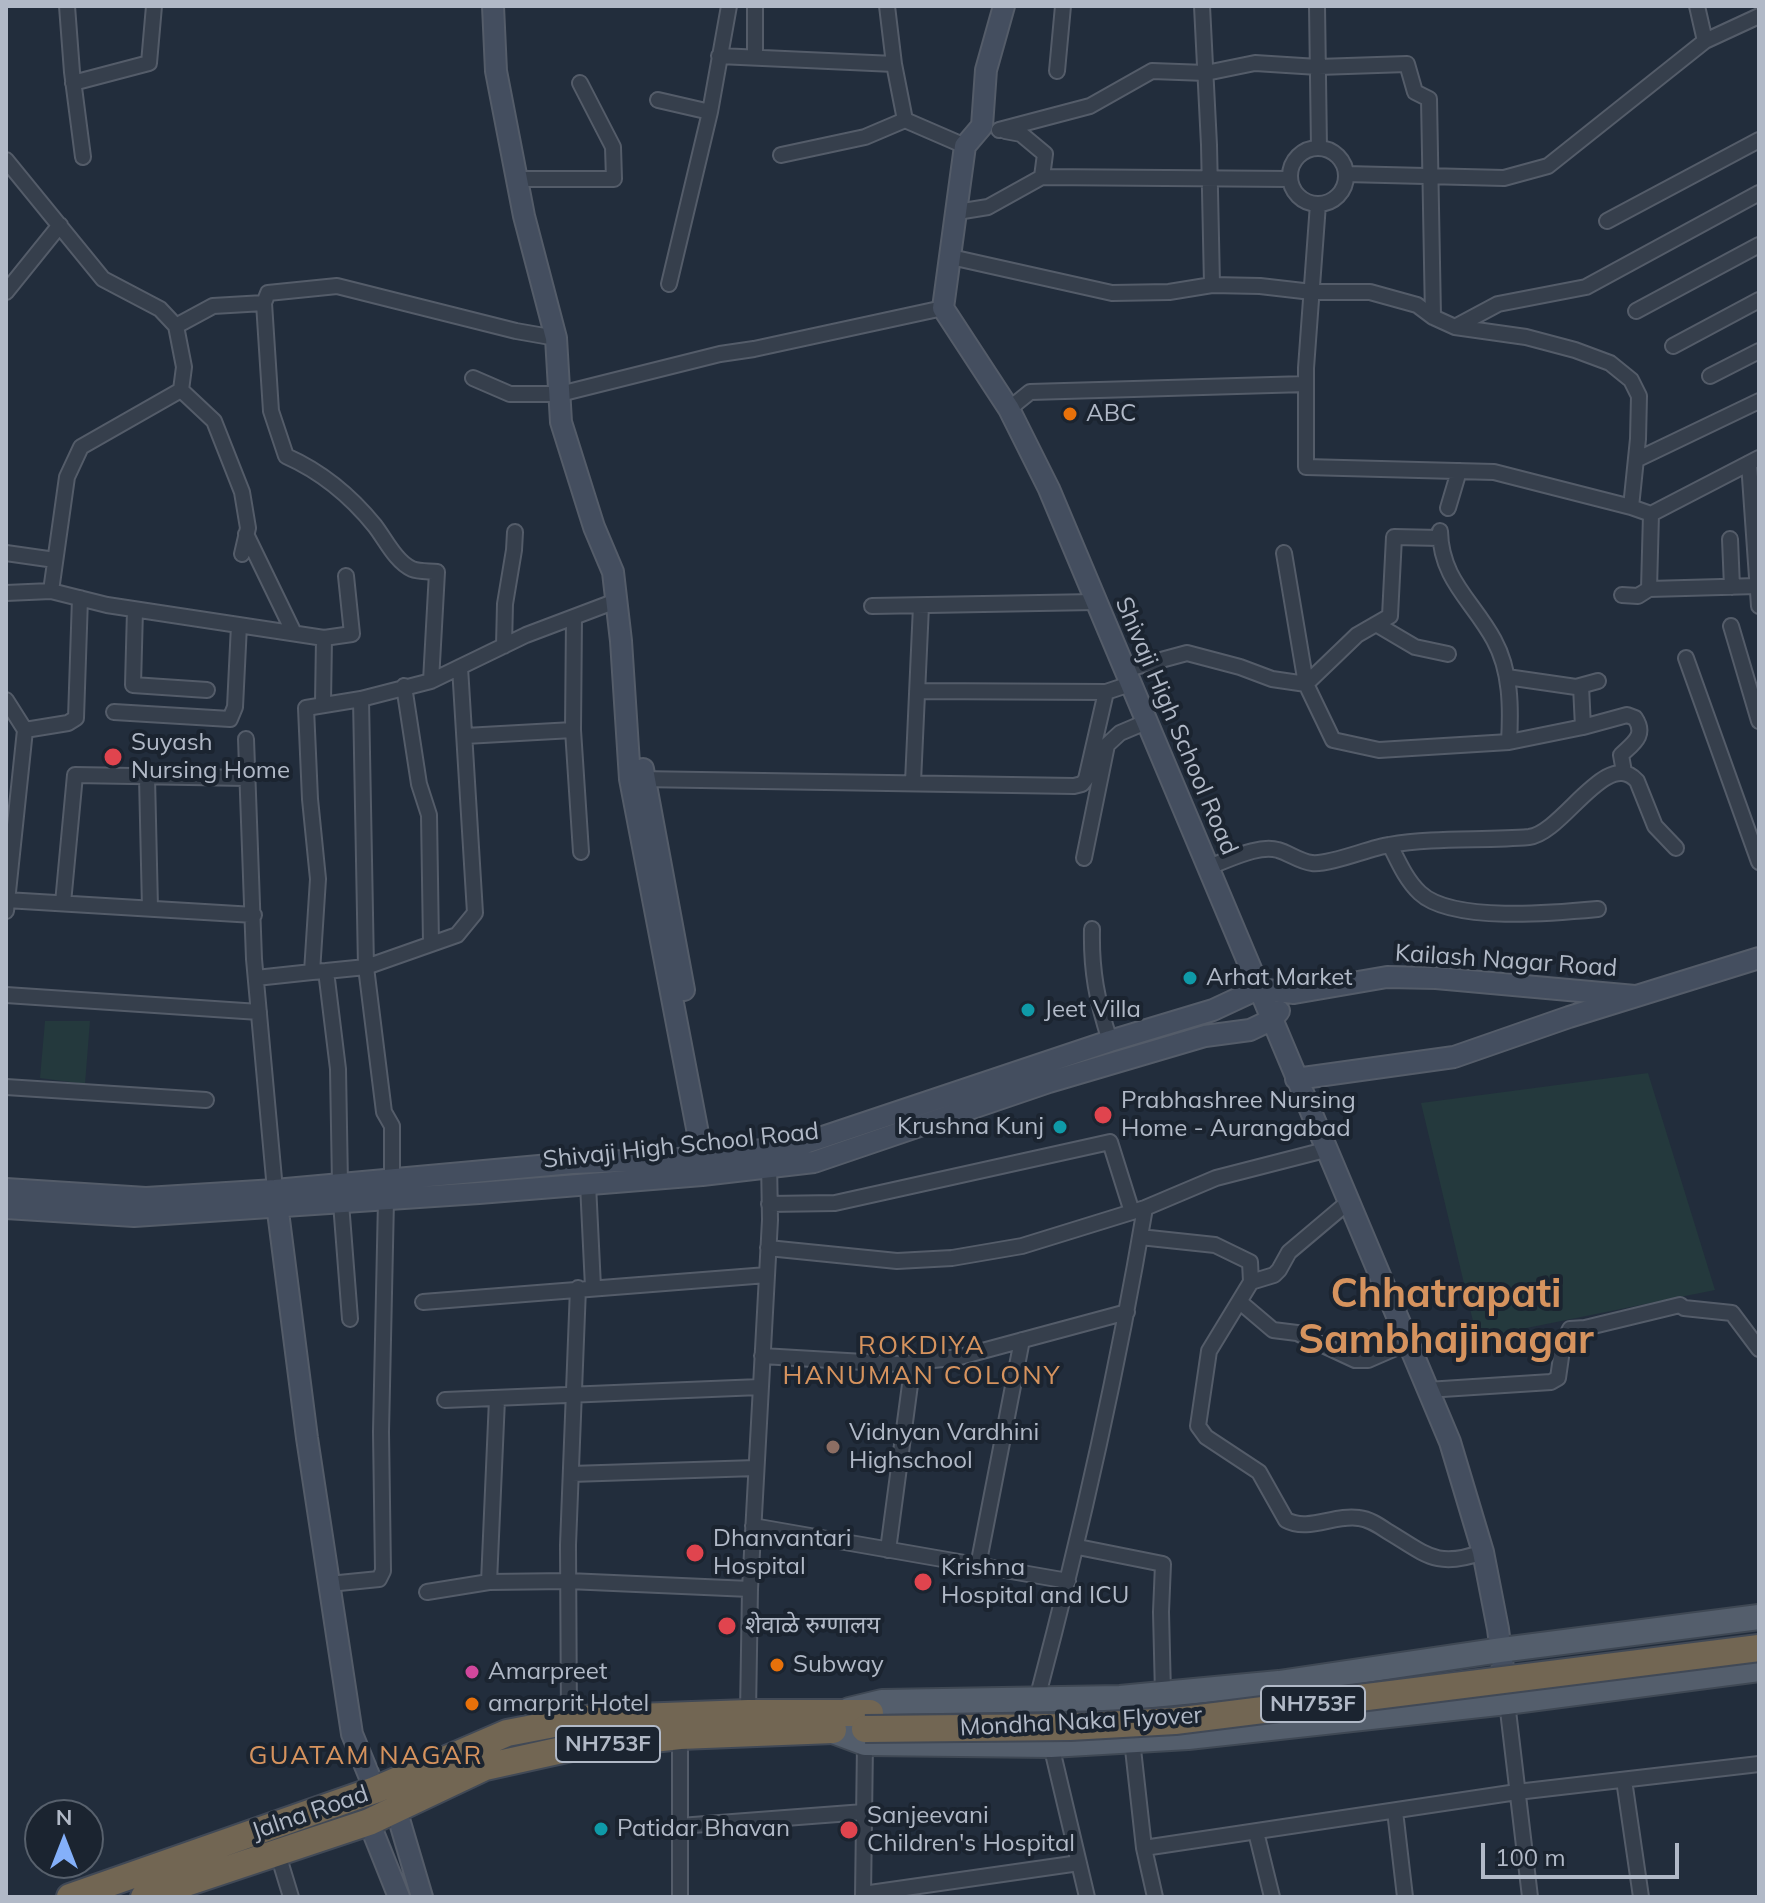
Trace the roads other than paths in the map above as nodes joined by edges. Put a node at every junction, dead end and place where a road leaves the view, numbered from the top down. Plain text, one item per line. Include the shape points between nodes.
1 (67, 6) edge
2 (154, 6) edge
3 (493, 6) edge
4 (729, 6) edge
5 (755, 6) edge
6 (887, 6) edge
7 (1004, 6) edge
8 (1063, 6) edge
9 (1202, 6) edge
10 (1317, 6) edge
11 (1697, 6) edge
12 (1759, 16) edge
13 (1705, 41) junction
14 (719, 56) junction
15 (755, 57) junction
16 (894, 64) junction
17 (1318, 67) junction
18 (1057, 71) dead end
19 (1206, 73) junction
20 (73, 83) junction
21 (580, 83) dead end
22 (658, 100) dead end
23 (710, 112) junction
24 (905, 120) junction
25 (991, 128) junction
26 (1759, 140) edge
27 (965, 146) junction
28 (1319, 148) junction
29 (781, 155) dead end
30 (83, 157) dead end
31 (6, 160) edge
32 (1346, 174) junction
33 (1430, 176) junction
34 (1042, 177) junction
35 (1209, 178) junction
36 (517, 179) junction
37 (1289, 179) junction
38 (1759, 193) edge
39 (1318, 204) junction
40 (957, 212) junction
41 (55, 219) junction
42 (1607, 221) dead end
43 (1759, 245) edge
44 (951, 257) junction
45 (669, 284) dead end
46 (1212, 285) junction
47 (6, 292) edge
48 (1312, 292) junction
49 (1759, 300) edge
50 (264, 303) junction
51 (943, 308) junction
52 (1636, 311) dead end
53 (1433, 317) junction
54 (176, 326) junction
55 (1455, 327) junction
56 (556, 338) junction
57 (1673, 346) dead end
58 (1759, 351) edge
59 (1710, 376) dead end
60 (473, 378) dead end
61 (1306, 384) junction
62 (181, 390) junction
63 (560, 394) junction
64 (1759, 401) edge
65 (1009, 409) junction
66 (1636, 460) junction
67 (1754, 460) edge
68 (1459, 471) junction
69 (1631, 507) junction
70 (1448, 508) dead end
71 (1651, 514) junction
72 (515, 532) dead end
73 (246, 534) junction
74 (1730, 539) dead end
75 (6, 553) edge
76 (1284, 553) dead end
77 (242, 554) dead end
78 (55, 560) junction
79 (346, 576) dead end
80 (1732, 587) junction
81 (1649, 589) junction
82 (51, 591) junction
83 (6, 593) edge
84 (1622, 595) dead end
85 (1758, 597) edge
86 (80, 598) junction
87 (616, 601) junction
88 (1095, 602) junction
89 (872, 606) dead end
90 (921, 606) junction
91 (135, 610) junction
92 (574, 617) junction
93 (1376, 624) junction
94 (239, 625) junction
95 (1731, 626) dead end
96 (294, 633) junction
97 (324, 638) junction
98 (504, 646) junction
99 (1448, 654) dead end
100 (1686, 658) dead end
101 (460, 667) junction
102 (1127, 677) junction
103 (1507, 677) junction
104 (431, 681) junction
105 (1598, 681) dead end
106 (1306, 684) junction
107 (404, 686) junction
108 (1581, 686) junction
109 (207, 690) dead end
110 (917, 691) junction
111 (1106, 692) junction
112 (361, 699) junction
113 (6, 700) edge
114 (323, 703) junction
115 (114, 712) dead end
116 (1759, 721) edge
117 (1146, 722) junction
118 (1583, 727) junction
119 (25, 730) junction
120 (573, 730) junction
121 (465, 736) junction
122 (246, 739) dead end
123 (1509, 742) junction
124 (21, 768) junction
125 (1624, 772) junction
126 (6, 773) edge
127 (147, 777) junction
128 (246, 778) junction
129 (637, 779) junction
130 (913, 782) junction
131 (1752, 822) edge
132 (1390, 845) junction
133 (1676, 848) dead end
134 (581, 852) dead end
135 (1084, 858) dead end
136 (1759, 862) edge
137 (1208, 867) junction
138 (6, 900) edge
139 (63, 903) junction
140 (150, 908) junction
141 (1598, 909) dead end
142 (6, 911) edge
143 (254, 915) junction
144 (1092, 929) dead end
145 (431, 944) junction
146 (1759, 958) edge
147 (366, 967) junction
148 (319, 971) junction
149 (256, 978) junction
150 (1258, 989) junction
151 (1294, 993) junction
152 (6, 995) edge
153 (1635, 996) junction
154 (259, 1012) junction
155 (1271, 1020) junction
156 (1110, 1041) junction
157 (1296, 1079) junction
158 (6, 1087) edge
159 (206, 1100) dead end
160 (1325, 1150) junction
161 (768, 1158) junction
162 (711, 1165) junction
163 (392, 1179) junction
164 (588, 1184) junction
165 (6, 1189) edge
166 (340, 1193) junction
167 (276, 1198) junction
168 (386, 1200) junction
169 (1347, 1203) junction
170 (769, 1204) junction
171 (6, 1208) edge
172 (1139, 1210) junction
173 (1140, 1237) junction
174 (768, 1248) junction
175 (767, 1275) junction
176 (1251, 1282) junction
177 (585, 1288) junction
178 (423, 1302) dead end
179 (1240, 1302) junction
180 (1127, 1312) junction
181 (350, 1319) dead end
182 (1022, 1340) junction
183 (1407, 1343) junction
184 (1759, 1349) edge
185 (762, 1356) junction
186 (913, 1362) junction
187 (760, 1387) junction
188 (1427, 1390) junction
189 (574, 1395) junction
190 (497, 1399) junction
191 (445, 1400) dead end
192 (756, 1468) junction
193 (571, 1474) junction
194 (753, 1526) junction
195 (1078, 1547) junction
196 (888, 1550) junction
197 (1483, 1552) junction
198 (978, 1566) junction
199 (568, 1581) junction
200 (1068, 1581) junction
201 (489, 1582) junction
202 (329, 1584) junction
203 (750, 1589) junction
204 (427, 1592) dead end
205 (1759, 1617) edge
206 (1759, 1631) edge
207 (1759, 1648) edge
208 (1501, 1650) junction
209 (1759, 1669) edge
210 (1163, 1694) junction
211 (1037, 1699) junction
212 (1507, 1702) junction
213 (748, 1713) junction
214 (569, 1722) junction
215 (833, 1722) junction
216 (867, 1729) junction
217 (680, 1736) junction
218 (1132, 1740) junction
219 (1051, 1745) junction
220 (1759, 1764) edge
221 (1624, 1780) junction
222 (375, 1790) junction
223 (1517, 1792) junction
224 (396, 1809) junction
225 (1395, 1811) junction
226 (864, 1812) junction
227 (369, 1822) junction
228 (680, 1826) junction
229 (1256, 1832) junction
230 (1144, 1848) junction
231 (277, 1851) junction
232 (1079, 1863) junction
233 (190, 1890) edge
234 (863, 1896) edge
235 (70, 1897) edge
236 (144, 1897) edge
237 (291, 1897) edge
238 (399, 1897) edge
239 (422, 1897) edge
240 (680, 1897) edge
241 (1087, 1897) edge
242 (1155, 1897) edge
243 (1272, 1897) edge
244 (1405, 1897) edge
245 (1530, 1897) edge
246 (1641, 1897) edge

1 - 20 street
2 - 20 street via 149,63
3 - 36 street via 496,71
4 - 14 street
5 - 15 street
6 - 16 street
7 - 25 street via 986,70
8 - 18 street
9 - 19 street
10 - 17 street
11 - 13 street
12 - 13 street
13 - 33 street via 1548,166 1504,178
14 - 15 street
14 - 23 street
15 - 16 street
16 - 24 street
17 - 19 street via 1255,63
17 - 28 street
17 - 33 street via 1407,64 1415,92 1429,99
19 - 25 street via 1152,71 1090,106
19 - 35 street
20 - 30 street
21 - 36 street via 613,147 614,179
22 - 23 street
23 - 45 street
24 - 27 street
24 - 29 street via 865,137
25 - 27 street
25 - 34 street via 1021,134 1045,154
26 - 42 street
27 - 40 street
28 - 32 street via 1337,155
28 - 37 street via 1294,160
31 - 41 street
32 - 33 street
32 - 39 street via 1339,195
33 - 53 street
34 - 35 street
34 - 40 street via 988,207
35 - 37 street
35 - 46 street
36 - 56 street
37 - 39 street via 1299,197
38 - 55 street via 1586,287 1498,304
39 - 48 street
40 - 44 street
41 - 47 street
41 - 54 street via 103,279 160,309
43 - 52 street
44 - 46 street via 1112,293
44 - 51 street
46 - 48 street
48 - 53 street via 1370,292 1417,305
48 - 61 street
49 - 57 street
50 - 54 street via 213,306
50 - 56 street via 268,293 337,286
50 - 104 street via 271,411 286,456 344,492 411,569 437,572
51 - 63 street
51 - 65 street, Shivaji High School Road
53 - 55 street
54 - 62 street via 184,367
55 - 66 street via 1526,337 1610,363 1631,380 1639,396
56 - 63 street
58 - 59 street
60 - 63 street via 510,394
61 - 65 street via 1030,392
61 - 68 street via 1306,467
62 - 73 street via 214,421 242,492
62 - 78 street via 81,447 67,477
63 - 87 street via 561,422 613,572
63 - 129 street via 622,571 629,609
64 - 66 street
65 - 88 street, Shivaji High School Road
66 - 69 street
67 - 71 street
67 - 85 street
68 - 69 street via 1494,472
68 - 70 street
69 - 71 street
71 - 81 street
72 - 98 street
73 - 77 street
73 - 96 street
74 - 80 street
75 - 78 street
76 - 106 street
78 - 82 street
79 - 97 street via 352,634
80 - 81 street
80 - 85 street
81 - 84 street via 1638,596
82 - 83 street
82 - 86 street
86 - 91 street
86 - 119 street via 76,718
87 - 92 street
87 - 129 street
88 - 90 street
88 - 102 street, Shivaji High School Road
89 - 90 street
90 - 110 street
91 - 94 street
91 - 109 street via 133,685
92 - 98 street
92 - 120 street
93 - 99 street via 1415,647
93 - 103 street via 1390,616 1394,537 1440,535 1440,550 1457,588 1495,640
93 - 106 street via 1357,635
94 - 96 street
94 - 115 street via 230,719
95 - 116 street
96 - 97 street
97 - 114 street
98 - 101 street
100 - 131 street
101 - 104 street
101 - 121 street
102 - 106 street via 1187,653
102 - 111 street
102 - 117 street, Shivaji High School Road
103 - 108 street
103 - 123 street
104 - 107 street
105 - 108 street
106 - 123 street via 1333,740 1379,750
107 - 112 street
107 - 145 street via 429,815
108 - 118 street
110 - 111 street
110 - 130 street
111 - 130 street via 1082,784
112 - 114 street
112 - 147 street
113 - 119 street
114 - 148 street via 306,708
117 - 135 street via 1107,745
117 - 137 street, Shivaji High School Road
118 - 123 street
118 - 125 street via 1627,715 1635,718 1639,736 1621,755
119 - 124 street
120 - 121 street
120 - 134 street
121 - 145 street via 475,913 457,935
122 - 128 street
124 - 126 street
124 - 138 street
125 - 132 street via 1604,777 1555,825 1534,836
125 - 133 street via 1637,781 1659,832
127 - 128 street
127 - 139 street via 75,775
127 - 140 street
128 - 143 street
129 - 130 street
129 - 162 street via 641,847
131 - 136 street
132 - 137 street via 1312,863 1267,849
132 - 141 street via 1421,894 1439,904 1530,915
137 - 150 street, Shivaji High School Road
138 - 139 street
138 - 142 street
139 - 140 street
140 - 143 street
143 - 149 street
144 - 156 street via 1094,983
145 - 147 street
146 - 153 street, Kailash Nagar Road
147 - 148 street
147 - 163 street via 384,1112 392,1126
148 - 149 street
148 - 166 street via 338,1069
149 - 154 street
150 - 151 street
150 - 155 street
150 - 156 street, Shivaji High School Road via 1213,1010
151 - 153 street, Kailash Nagar Road via 1387,977
151 - 155 street
152 - 154 street
153 - 157 street via 1454,1057
154 - 167 street
155 - 157 street
155 - 161 street, Shivaji High School Road via 1049,1082 814,1162
156 - 161 street, Shivaji High School Road
157 - 160 street
158 - 159 street
160 - 169 street
160 - 172 street via 1216,1178
161 - 162 street, Shivaji High School Road
161 - 170 street
162 - 163 street, Shivaji High School Road via 572,1163
162 - 164 street, Shivaji High School Road
163 - 166 street, Shivaji High School Road
164 - 168 street, Shivaji High School Road
164 - 177 street
165 - 167 street, Shivaji High School Road via 146,1198
166 - 167 street, Shivaji High School Road
166 - 168 street, Shivaji High School Road
166 - 181 street
167 - 171 street, Shivaji High School Road via 134,1216
167 - 202 street
168 - 202 street via 383,1571 379,1579
169 - 176 street via 1289,1252 1274,1275
169 - 183 street
170 - 172 street via 835,1203 1110,1142
170 - 174 street
172 - 173 street
172 - 174 street via 1022,1246 952,1258 897,1261
173 - 176 street via 1215,1245 1250,1262
173 - 180 street
174 - 175 street
175 - 177 street
175 - 185 street
176 - 179 street
177 - 178 street
177 - 189 street
179 - 183 street via 1273,1330 1297,1333 1355,1360 1368,1360
179 - 197 street via 1209,1351 1200,1432 1259,1472 1291,1523 1359,1518 1437,1560 1461,1560
180 - 182 street
180 - 195 street
182 - 186 street via 960,1357
182 - 198 street
183 - 188 street
184 - 188 street via 1732,1313 1680,1305 1570,1329 1558,1378 1551,1382
185 - 186 street
185 - 187 street
186 - 196 street
187 - 189 street
187 - 192 street
188 - 197 street via 1450,1442
189 - 190 street
189 - 193 street
190 - 191 street
190 - 201 street
192 - 193 street
192 - 194 street
193 - 199 street
194 - 196 street
194 - 203 street
195 - 200 street
195 - 210 street via 1163,1564
196 - 198 street
197 - 208 street
198 - 200 street
199 - 201 street
199 - 203 street
199 - 214 street
200 - 211 street
201 - 204 street
202 - 222 street via 352,1734
203 - 213 street
205 - 208 main road
206 - 216 highway, Mondha Naka Flyover / NH753F via 1171,1707
207 - 216 highway, Mondha Naka Flyover / NH753F, bridge via 1145,1724
208 - 210 main road via 1279,1683
208 - 212 street
209 - 212 main road
210 - 211 main road
211 - 215 main road via 882,1702
212 - 218 main road
212 - 223 street
213 - 214 highway, Jalna Road / NH753F
213 - 215 highway, Jalna Road / NH753F
214 - 222 highway, Jalna Road / NH753F via 507,1733
215 - 216 highway, Mondha Naka Flyover / NH753F
215 - 217 highway, Jalna Road / NH753F
216 - 219 main road
216 - 226 street
217 - 224 highway, Jalna Road / NH753F via 571,1748 485,1767
217 - 228 street
218 - 219 main road
218 - 230 street
219 - 232 street
220 - 221 street
221 - 223 street
221 - 246 street
222 - 235 highway, Jalna Road / NH753F
223 - 225 street
223 - 245 street
224 - 227 highway, Jalna Road / NH753F
224 - 239 street
225 - 229 street
225 - 244 street
226 - 228 street
226 - 234 street
227 - 231 highway, Jalna Road / NH753F
227 - 238 street
228 - 240 street
229 - 230 street
229 - 243 street
230 - 242 street
231 - 233 highway, Jalna Road / NH753F
231 - 237 street
232 - 234 street
232 - 241 street
233 - 236 highway, Jalna Road / NH753F

